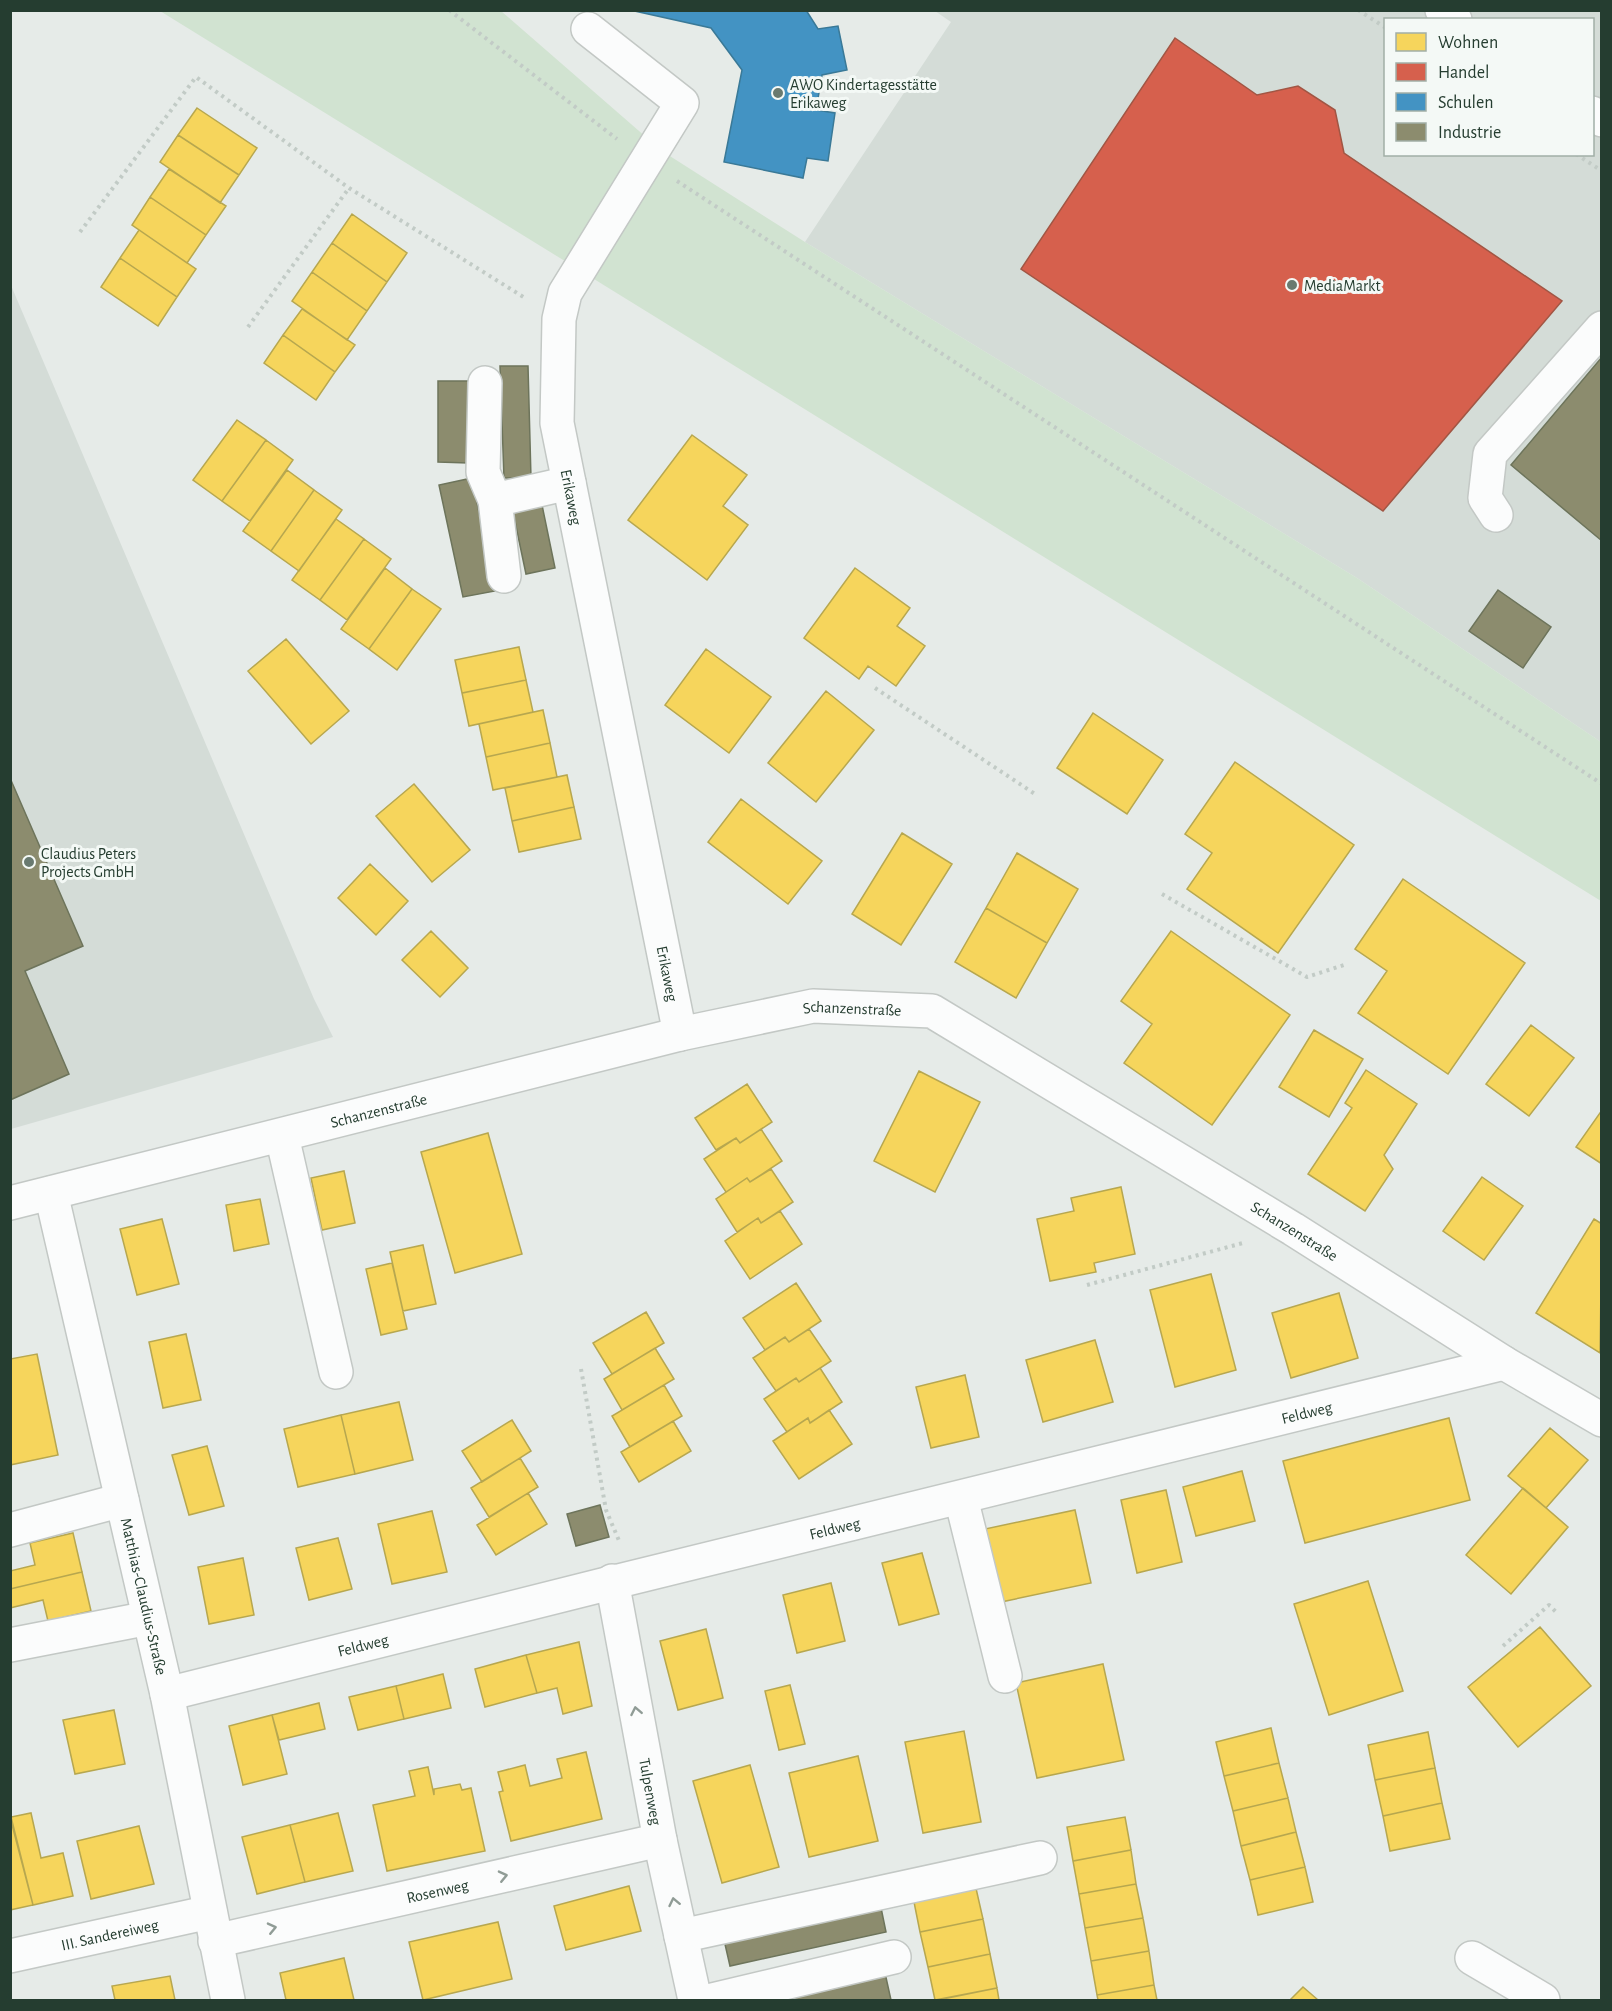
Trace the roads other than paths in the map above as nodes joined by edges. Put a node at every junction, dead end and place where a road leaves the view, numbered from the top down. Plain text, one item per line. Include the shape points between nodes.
1 (588, 29) dead end
2 (1602, 328) edge
3 (485, 383) dead end
4 (569, 483) junction
5 (495, 500) junction
6 (1496, 515) dead end
7 (504, 576) dead end
8 (680, 1034) junction
9 (282, 1136) junction
10 (51, 1193) junction
11 (10, 1203) edge
12 (1504, 1363) junction
13 (336, 1372) dead end
14 (1602, 1420) edge
15 (961, 1498) junction
16 (122, 1500) junction
17 (10, 1530) edge
18 (622, 1580) junction
19 (149, 1618) junction
20 (10, 1645) edge
21 (1005, 1676) dead end
22 (167, 1694) junction
23 (660, 1840) junction
24 (1040, 1858) dead end
25 (212, 1927) junction
26 (681, 1936) junction
27 (10, 1956) edge
28 (894, 1957) dead end
29 (1472, 1958) dead end
30 (228, 2001) edge
31 (695, 2001) edge
32 (712, 2001) edge
33 (1543, 2001) edge

1 - 4 street, Erikaweg via 682,103 562,306 557,423
2 - 6 street via 1490,454 1485,498
3 - 5 street via 483,472
4 - 5 street
4 - 8 street, Erikaweg
5 - 7 street
8 - 9 street, Schanzenstraße
8 - 12 street, Schanzenstraße via 813,1006 932,1011 1293,1229
9 - 10 street, Schanzenstraße
9 - 13 street
10 - 11 street, Schanzenstraße
10 - 16 street, Matthias-Claudius-Straße
12 - 14 street, Schanzenstraße
12 - 15 street, Feldweg
15 - 18 street, Feldweg
15 - 21 street
16 - 17 street
16 - 19 street, Matthias-Claudius-Straße
18 - 22 street, Feldweg
23 -> 18 street, Tulpenweg
19 - 20 street
19 - 22 street, Matthias-Claudius-Straße
22 - 25 street, Matthias-Claudius-Straße
25 -> 23 street, Rosenweg
26 -> 23 street, Tulpenweg
24 - 26 street
25 - 27 street, III. Sandereiweg
25 - 30 street, Matthias-Claudius-Straße
26 - 31 street, Tulpenweg
28 - 32 street
29 - 33 street

